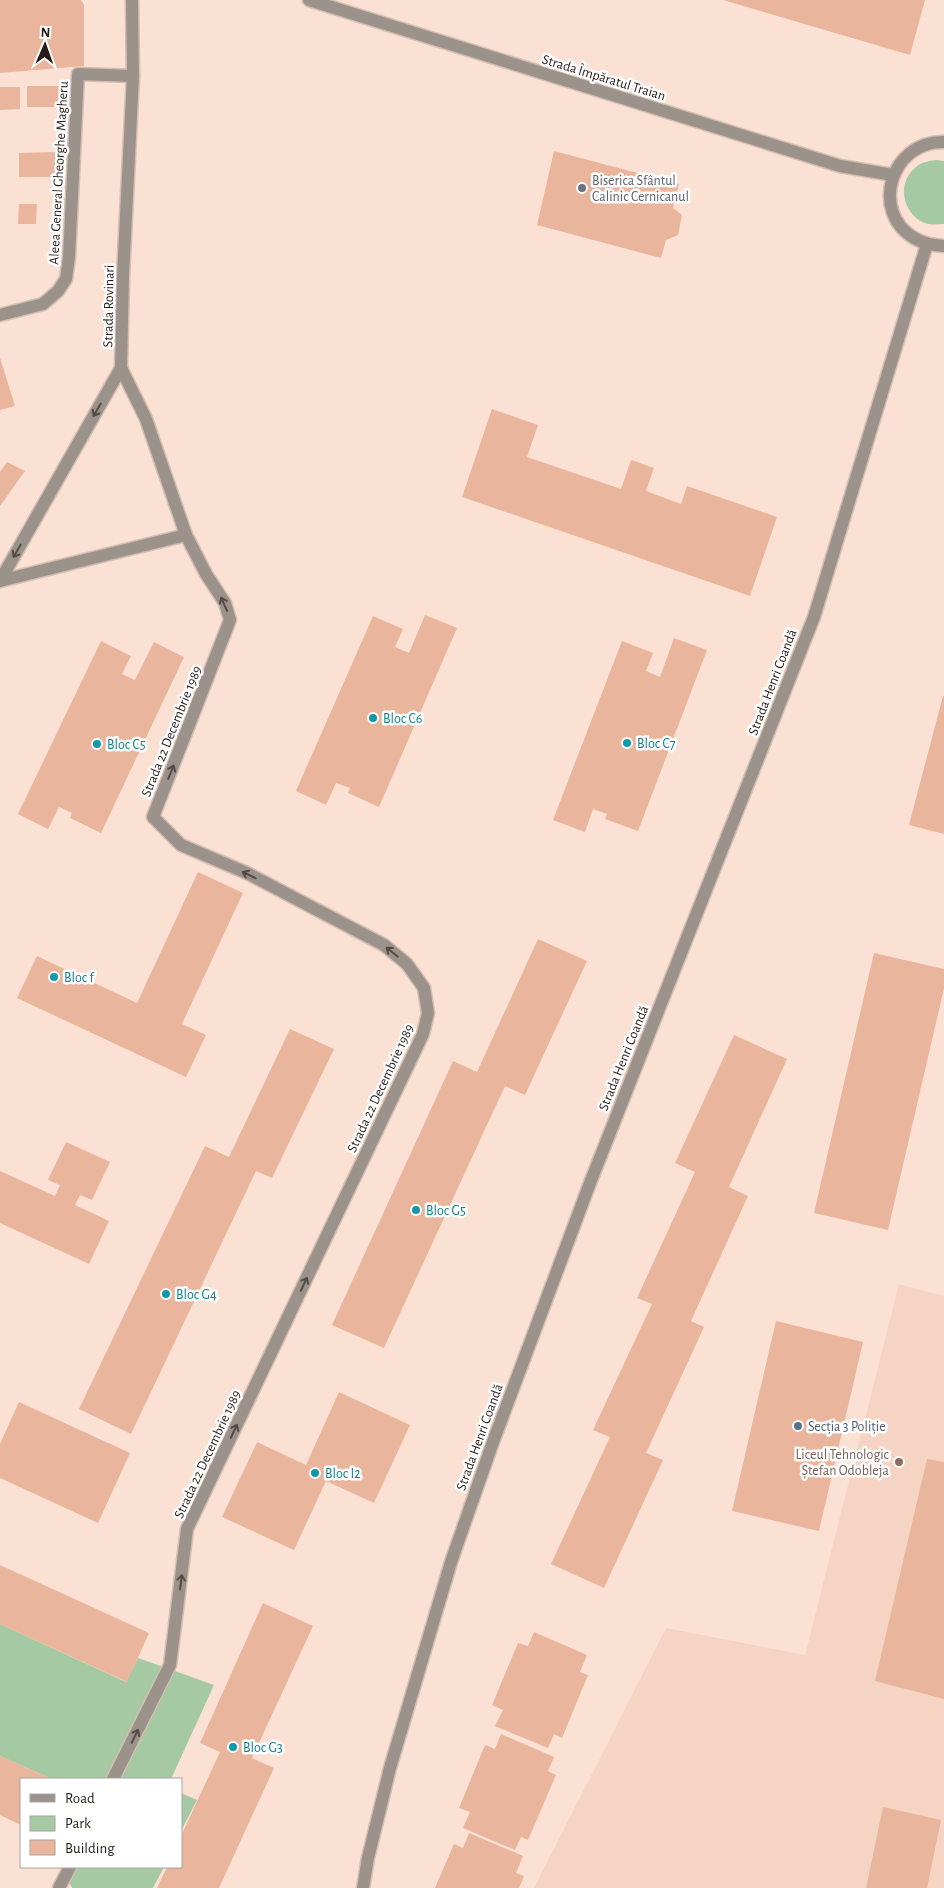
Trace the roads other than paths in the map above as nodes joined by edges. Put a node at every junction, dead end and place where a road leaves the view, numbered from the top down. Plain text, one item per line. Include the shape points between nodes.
1 (132, 0) edge
2 (309, 0) edge
3 (133, 76) junction
4 (944, 142) edge
5 (893, 175) junction
6 (927, 244) junction
7 (944, 246) edge
8 (0, 315) edge
9 (121, 368) junction
10 (186, 535) junction
11 (0, 581) edge
12 (113, 1778) edge
13 (69, 1868) edge
14 (59, 1888) edge
15 (363, 1888) edge

1 - 3 street, Strada Rovinari
2 - 5 street, Strada Împăratul Traian via 840,166
3 - 8 street, Aleea General Gheorghe Magheru via 78,74 66,279 43,304
3 - 9 street, Strada Rovinari
4 - 5 street via 931,142 914,149 901,160
5 - 6 street via 890,189 892,211 902,228
6 - 7 street
6 - 15 street, Strada Henri Coandă via 814,617 590,1183 451,1562 390,1768
9 - 10 street, Strada 22 Decembrie 1989 via 146,419
9 -> 11 street, Strada Rovinari
10 - 11 street, Strada Rovinari
12 -> 10 street, Strada 22 Decembrie 1989 via 170,1664 187,1529 423,1034 428,1013 424,988 407,964 384,945 247,873 181,845 153,817 230,620 225,603
13 - 14 street

